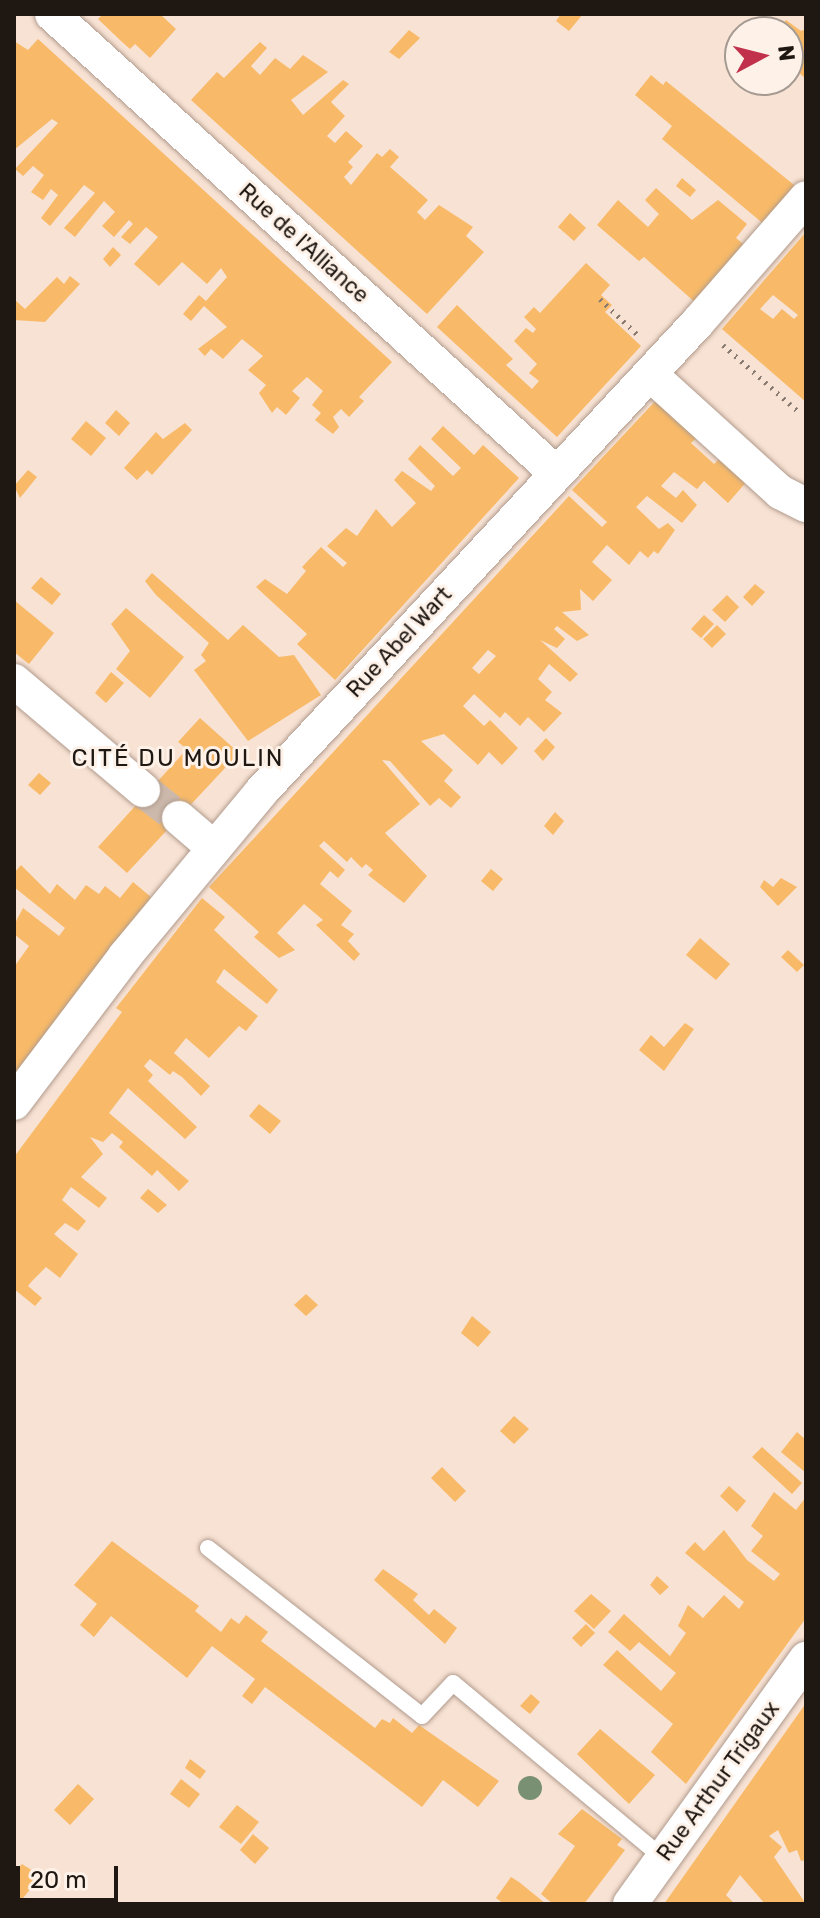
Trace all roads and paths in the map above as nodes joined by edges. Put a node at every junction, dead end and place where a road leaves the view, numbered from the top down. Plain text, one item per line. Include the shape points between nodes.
1 (52, 14) edge
2 (806, 198) edge
3 (600, 299) dead end
4 (698, 322) junction
5 (656, 366) junction
6 (800, 413) dead end
7 (555, 472) junction
8 (806, 505) edge
9 (14, 681) edge
10 (143, 790) tunnel mouth
11 (179, 818) tunnel mouth
12 (214, 848) junction
13 (14, 1103) edge
14 (208, 1548) dead end
15 (806, 1659) edge
16 (663, 1858) junction
17 (630, 1904) edge

1 - 7 street, Rue de l'Alliance
2 - 4 street, Rue Abel Wart
3 - 5 path
4 - 5 street, Rue Abel Wart
4 - 6 path
5 - 7 street, Rue Abel Wart
5 - 8 street via 780,492
7 - 12 street, Rue Abel Wart
9 - 10 street
11 - 12 street
12 - 13 street, Rue Abel Wart
14 - 16 lane via 422,1716 453,1683
15 - 16 street, Rue Arthur Trigaux
16 - 17 street, Rue Arthur Trigaux

